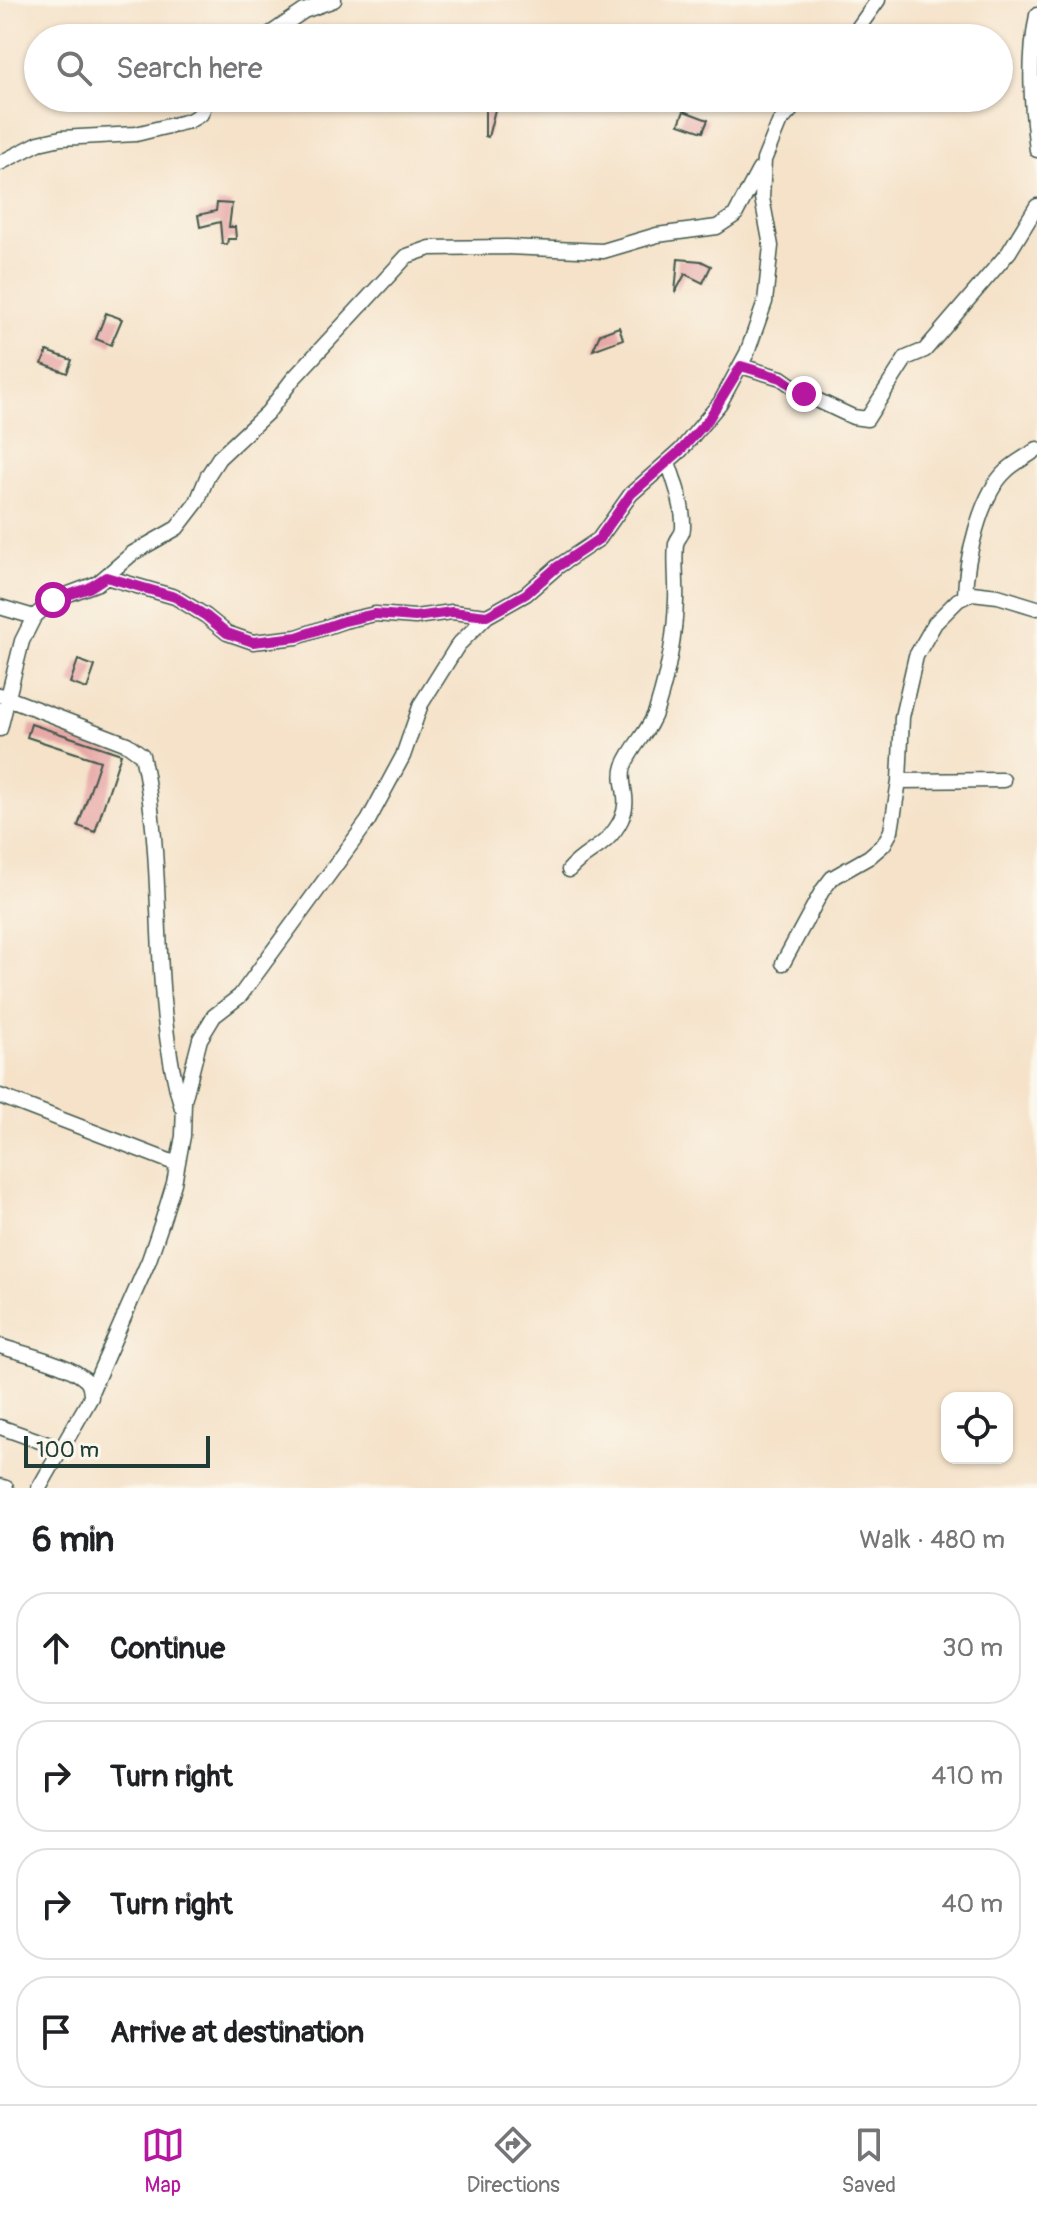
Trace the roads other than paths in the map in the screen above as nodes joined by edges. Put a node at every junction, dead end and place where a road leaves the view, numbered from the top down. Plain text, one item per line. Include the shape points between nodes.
1 (334, 0) edge
2 (878, 0) edge
3 (1037, 15) edge
4 (285, 24) edge
5 (861, 24) edge
6 (202, 112) edge
7 (789, 112) edge
8 (1037, 150) edge
9 (764, 160) junction
10 (0, 163) edge
11 (1037, 206) edge
12 (741, 366) junction
13 (1037, 449) edge
14 (668, 462) junction
15 (106, 577) junction
16 (965, 595) junction
17 (0, 607) edge
18 (1037, 608) edge
19 (487, 616) junction
20 (34, 617) junction
21 (5, 697) edge
22 (0, 729) edge
23 (1003, 780) dead end
24 (899, 781) junction
25 (569, 870) dead end
26 (783, 963) dead end
27 (0, 1096) edge
28 (183, 1111) junction
29 (177, 1164) junction
30 (0, 1346) edge
31 (91, 1392) junction
32 (0, 1427) edge
33 (62, 1449) junction
34 (0, 1486) edge
35 (6, 1488) edge
36 (39, 1488) edge

1 - 4 street
2 - 5 street
3 - 8 street via 1030,96
6 - 10 street via 189,121 136,134 50,140
7 - 9 street
9 - 12 street via 769,284
9 - 15 street via 735,215 717,227 657,235 603,251 507,247 412,252 268,412 219,458 185,520
11 - 12 street via 1009,252 925,350 906,358 867,419 804,394 781,378
12 - 14 street via 708,420
13 - 16 street via 1004,473 994,489 974,536
14 - 19 street via 631,494 599,539
14 - 25 street via 683,527 677,544 669,672 653,719 624,767 627,799 622,819 597,850
15 - 19 street via 175,597 227,633 253,642 297,637 375,614
15 - 20 street via 53,600
16 - 18 street via 998,596
16 - 24 street via 935,623 916,656 902,717
17 - 20 street
19 - 28 street via 458,645 433,682 403,756 368,821 240,996 204,1030
20 - 21 street
21 - 22 street
21 - 28 street via 127,744 142,755 154,836 167,1044
23 - 24 street
24 - 26 street via 884,844 832,878
27 - 29 street
28 - 29 street
29 - 31 street via 149,1260
30 - 31 street via 81,1377
31 - 33 street
32 - 33 street
33 - 36 street
34 - 35 street

